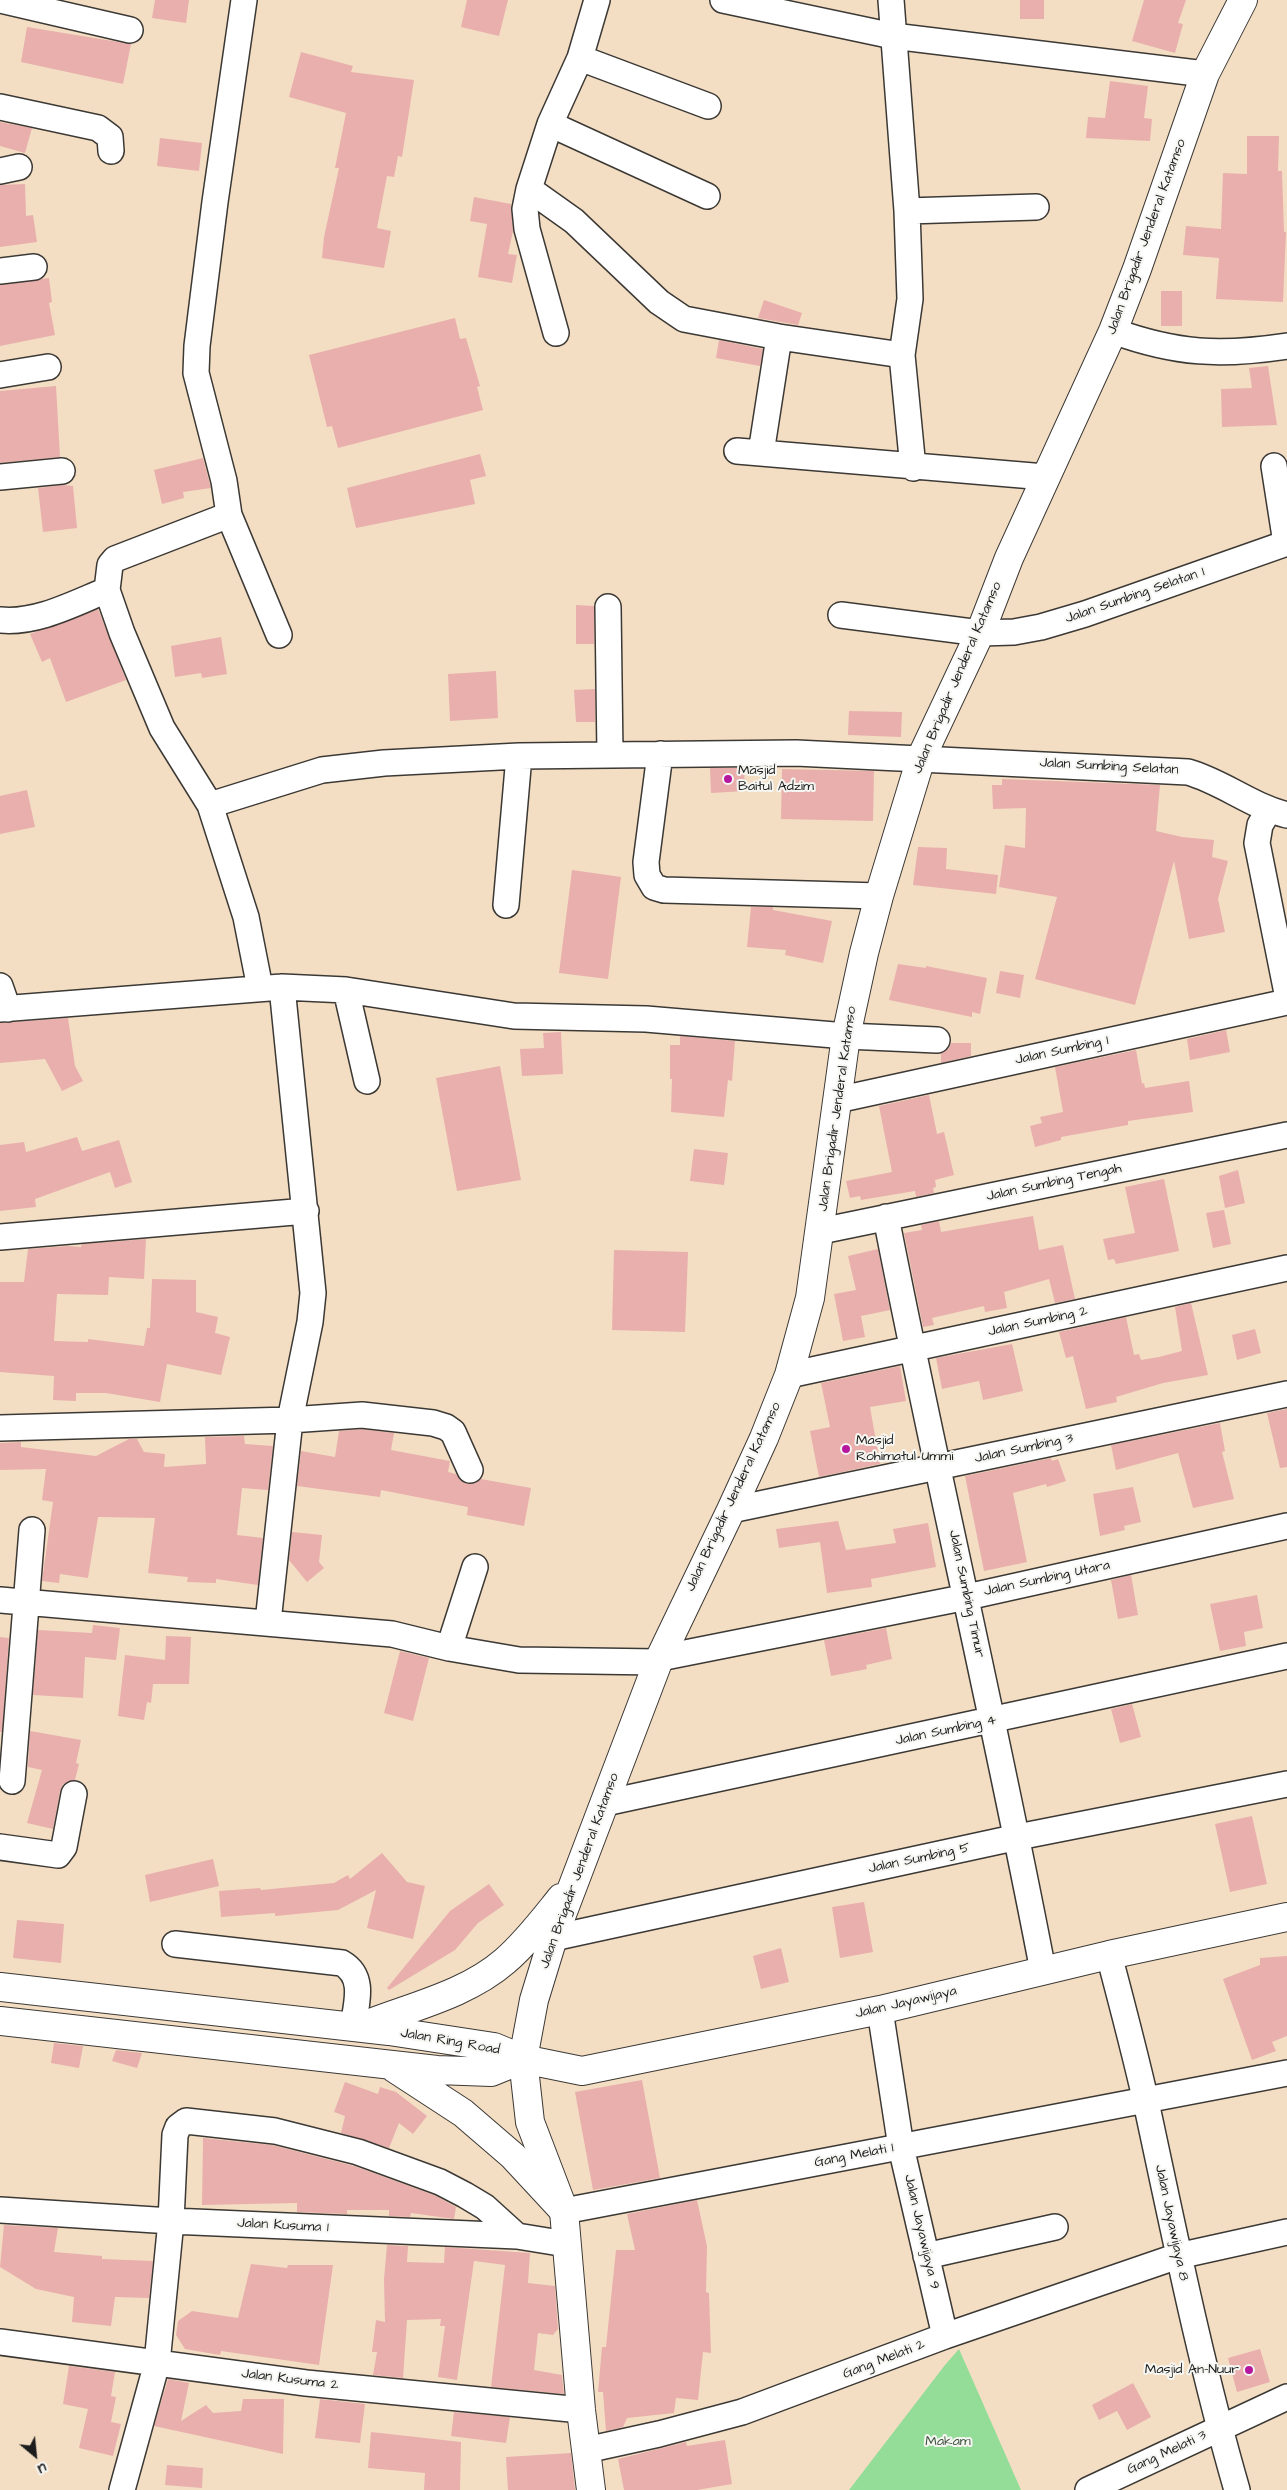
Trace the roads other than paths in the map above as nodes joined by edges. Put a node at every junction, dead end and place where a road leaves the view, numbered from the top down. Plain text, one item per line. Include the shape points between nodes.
1 (0, 0) edge
2 (244, 0) edge
3 (597, 0) edge
4 (723, 0) edge
5 (891, 0) edge
6 (1243, 0) edge
7 (130, 30) dead end
8 (893, 36) junction
9 (580, 58) junction
10 (1205, 74) junction
11 (708, 106) dead end
12 (0, 107) edge
13 (550, 124) junction
14 (111, 151) dead end
15 (529, 189) junction
16 (707, 196) dead end
17 (1036, 207) dead end
18 (907, 210) junction
19 (34, 267) dead end
20 (0, 271) edge
21 (1113, 331) junction
22 (556, 334) dead end
23 (780, 337) junction
24 (1287, 346) edge
25 (902, 355) junction
26 (48, 367) dead end
27 (0, 375) edge
28 (736, 451) dead end
29 (761, 453) junction
30 (1274, 466) dead end
31 (913, 468) junction
32 (62, 471) dead end
33 (0, 477) edge
34 (1045, 477) junction
35 (229, 515) junction
36 (1287, 543) edge
37 (108, 590) junction
38 (608, 607) dead end
39 (841, 615) dead end
40 (0, 620) edge
41 (980, 632) junction
42 (279, 635) dead end
43 (660, 754) junction
44 (518, 756) junction
45 (610, 756) junction
46 (921, 758) junction
47 (210, 805) junction
48 (1278, 812) edge
49 (878, 896) junction
50 (506, 905) dead end
51 (271, 988) junction
52 (346, 990) junction
53 (1287, 993) edge
54 (3, 1001) edge
55 (1287, 1002) edge
56 (846, 1036) junction
57 (937, 1040) dead end
58 (367, 1081) dead end
59 (837, 1100) junction
60 (1287, 1135) edge
61 (306, 1211) junction
62 (886, 1217) junction
63 (821, 1231) junction
64 (0, 1237) edge
65 (1287, 1268) edge
66 (912, 1349) junction
67 (789, 1375) junction
68 (1287, 1394) edge
69 (290, 1420) junction
70 (0, 1428) edge
71 (939, 1468) junction
72 (470, 1470) dead end
73 (731, 1510) junction
74 (1287, 1526) edge
75 (32, 1530) dead end
76 (475, 1567) dead end
77 (967, 1597) junction
78 (0, 1600) edge
79 (26, 1601) junction
80 (268, 1622) junction
81 (449, 1648) junction
82 (1287, 1656) edge
83 (659, 1660) junction
84 (994, 1721) junction
85 (12, 1781) dead end
86 (1287, 1784) edge
87 (74, 1794) dead end
88 (605, 1803) junction
89 (1018, 1837) junction
90 (0, 1847) edge
91 (572, 1886) junction
92 (1287, 1917) edge
93 (553, 1938) junction
94 (175, 1944) dead end
95 (1110, 1955) junction
96 (1044, 1971) junction
97 (0, 1987) edge
98 (880, 2010) junction
99 (0, 2021) edge
100 (357, 2027) junction
101 (523, 2059) junction
102 (387, 2064) junction
103 (1287, 2073) edge
104 (1145, 2101) junction
105 (901, 2147) junction
106 (0, 2210) edge
107 (564, 2212) junction
108 (171, 2221) junction
109 (1055, 2227) dead end
110 (1287, 2232) edge
111 (517, 2236) junction
112 (566, 2244) junction
113 (926, 2256) junction
114 (1178, 2256) junction
115 (944, 2336) junction
116 (0, 2342) edge
117 (157, 2363) junction
118 (1287, 2397) edge
119 (581, 2410) junction
120 (1219, 2428) junction
121 (586, 2450) junction
122 (122, 2490) edge
123 (591, 2490) edge
124 (1088, 2490) edge
125 (1237, 2490) edge

1 - 7 street
2 - 35 street via 215,202 196,373 224,481
3 - 9 street
4 - 8 street
5 - 8 street
6 - 10 main road, Jalan Brigadir Jenderal Katamso
8 - 10 street
8 - 18 street
9 - 11 street
9 - 13 street
10 - 21 main road, Jalan Brigadir Jenderal Katamso via 1138,269
12 - 14 street via 98,128 110,137
13 - 15 street
13 - 16 street
15 - 22 street via 525,209 527,229
15 - 23 street via 574,221 659,302 684,319
17 - 18 street
18 - 25 street via 910,299
19 - 20 street
21 - 24 street via 1185,351 1218,353
21 - 34 main road, Jalan Brigadir Jenderal Katamso
23 - 25 street
23 - 29 street
25 - 31 street
26 - 27 street
28 - 29 street
29 - 31 street
30 - 36 street
31 - 34 street
32 - 33 street
34 - 41 main road, Jalan Brigadir Jenderal Katamso
35 - 37 street via 115,559 110,566
35 - 42 street
36 - 41 street, Jalan Sumbing Selatan 1 via 1041,627 1014,632
37 - 40 street via 40,615
37 - 47 street via 122,634 162,728
38 - 45 street
39 - 41 street, Jalan Sumbing Selatan 1
41 - 46 main road, Jalan Brigadir Jenderal Katamso
43 - 45 street, Jalan Sumbing Selatan
43 - 46 street, Jalan Sumbing Selatan via 796,753
43 - 49 street via 646,862 647,874 654,887 664,890
44 - 45 street, Jalan Sumbing Selatan
44 - 47 street, Jalan Sumbing Selatan via 322,770
44 - 50 street
46 - 48 street, Jalan Sumbing Selatan via 1188,772
46 - 49 main road, Jalan Brigadir Jenderal Katamso
47 - 51 street
48 - 53 street via 1260,825 1257,843
49 - 56 main road, Jalan Brigadir Jenderal Katamso
51 - 52 street
51 - 54 street
51 - 61 street
52 - 56 street via 514,1016 646,1019
52 - 58 street
55 - 59 street, Jalan Sumbing 1
56 - 57 street
56 - 59 main road, Jalan Brigadir Jenderal Katamso
59 - 63 main road, Jalan Brigadir Jenderal Katamso
60 - 62 street, Jalan Sumbing Tengah
61 - 64 street
61 - 69 street via 313,1293
62 - 63 street, Jalan Sumbing Tengah
62 - 66 street, Jalan Sumbing Timur
63 - 67 main road, Jalan Brigadir Jenderal Katamso via 810,1298
65 - 66 street, Jalan Sumbing 2
66 - 67 street, Jalan Sumbing 2
66 - 71 street, Jalan Sumbing Timur
67 - 73 main road, Jalan Brigadir Jenderal Katamso
68 - 71 street, Jalan Sumbing 3
69 - 70 street
69 - 72 street via 362,1415 440,1425 453,1432
69 - 80 street
71 - 73 street, Jalan Sumbing 3
71 - 77 street, Jalan Sumbing Timur
73 - 83 main road, Jalan Brigadir Jenderal Katamso
74 - 77 street, Jalan Sumbing Utara
75 - 79 street
76 - 81 street
77 - 83 street, Jalan Sumbing Utara
77 - 84 street, Jalan Sumbing Timur
78 - 79 street, Jalan Sumbing Utara
79 - 80 street, Jalan Sumbing Utara
79 - 85 street
80 - 81 street, Jalan Sumbing Utara via 392,1634
81 - 83 street, Jalan Sumbing Utara via 519,1660
82 - 84 street, Jalan Sumbing 4
83 - 88 main road, Jalan Brigadir Jenderal Katamso
84 - 88 street, Jalan Sumbing 4
84 - 89 street, Jalan Sumbing Timur
86 - 89 street, Jalan Sumbing 5
87 - 90 street via 62,1852 54,1856
88 - 91 main road, Jalan Brigadir Jenderal Katamso
89 - 93 street, Jalan Sumbing 5
89 - 96 street, Jalan Sumbing Timur
91 - 93 main road, Jalan Brigadir Jenderal Katamso
91 - 100 main road via 506,1961 480,1979 442,1997
92 - 95 main road, Jalan Jayawijaya
93 - 101 main road, Jalan Brigadir Jenderal Katamso via 534,2000
94 - 100 street via 342,1963 356,1975
95 - 96 main road, Jalan Jayawijaya
95 - 104 street, Jalan Jayawijaya 8
96 - 98 main road, Jalan Jayawijaya
97 - 100 main road, Jalan Ring Road
98 - 101 main road, Jalan Jayawijaya via 582,2071
98 - 105 street, Jalan Jayawijaya 9
99 - 102 main road, Jalan Ring Road
100 - 101 main road, Jalan Ring Road via 494,2047
101 - 102 main road, Jalan Ring Road via 491,2072
101 - 107 main road, Jalan Brigadir Jenderal Katamso via 530,2122
102 - 107 main road via 463,2113 513,2156
103 - 104 street, Gang Melati 1
104 - 105 street, Gang Melati 1
104 - 114 street, Jalan Jayawijaya 8
105 - 107 street, Gang Melati 1
105 - 113 street, Jalan Jayawijaya 9
106 - 108 street, Jalan Kusuma 1
107 - 112 main road, Jalan Brigadir Jenderal Katamso
108 - 111 street, Jalan Kusuma 1
108 - 111 street via 175,2135 178,2127 186,2121 275,2131 382,2160 465,2195 485,2207
108 - 117 street
109 - 113 street
110 - 114 street, Gang Melati 2
111 - 112 street, Jalan Kusuma 1
112 - 119 main road, Jalan Brigadir Jenderal Katamso
113 - 115 street, Jalan Jayawijaya 9
114 - 115 street, Gang Melati 2
114 - 120 street, Jalan Jayawijaya 8
115 - 121 street, Gang Melati 2 via 742,2412
116 - 117 street, Jalan Kusuma 2
117 - 119 street, Jalan Kusuma 2 via 306,2383
117 - 122 street
118 - 120 street, Gang Melati 3
119 - 121 main road, Jalan Brigadir Jenderal Katamso
120 - 124 street, Gang Melati 3
120 - 125 street, Jalan Jayawijaya 8
121 - 123 main road, Jalan Brigadir Jenderal Katamso

